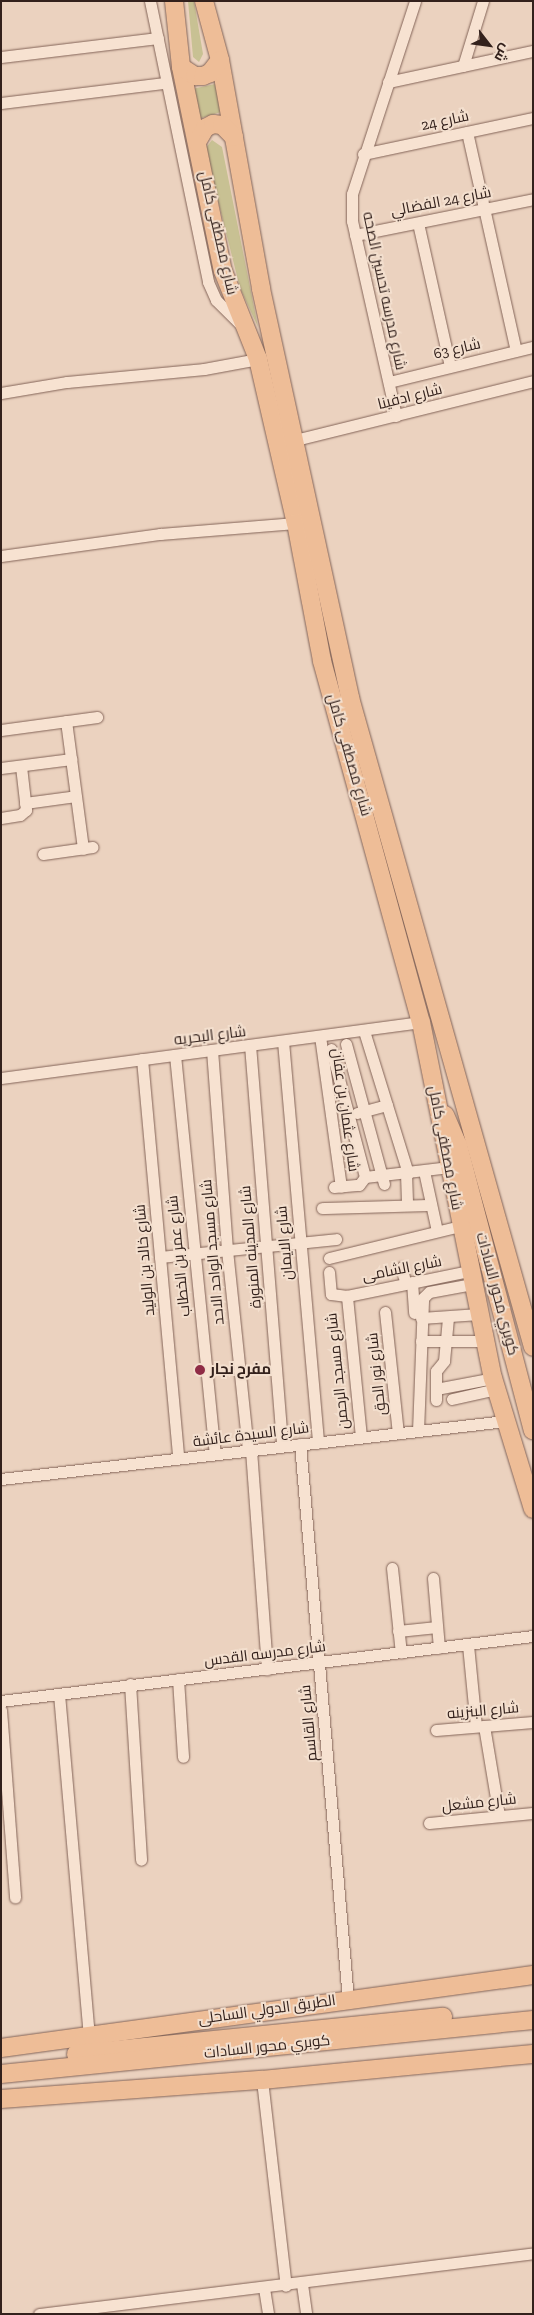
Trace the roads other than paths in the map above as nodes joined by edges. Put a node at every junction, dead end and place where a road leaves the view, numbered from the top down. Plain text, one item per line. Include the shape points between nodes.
1 (150, 1) edge
2 (174, 1) edge
3 (204, 1) edge
4 (415, 1) edge
5 (483, 1) edge
6 (158, 38) junction
7 (533, 51) edge
8 (1, 56) edge
9 (220, 60) junction
10 (463, 66) junction
11 (181, 67) junction
12 (388, 82) junction
13 (165, 84) junction
14 (1, 103) edge
15 (533, 118) edge
16 (467, 132) junction
17 (234, 137) junction
18 (197, 142) junction
19 (364, 154) junction
20 (533, 199) edge
21 (484, 209) junction
22 (418, 223) junction
23 (355, 235) junction
24 (246, 330) junction
25 (533, 347) edge
26 (516, 351) junction
27 (258, 359) junction
28 (450, 366) junction
29 (533, 381) edge
30 (388, 382) junction
31 (1, 393) edge
32 (396, 416) junction
33 (295, 440) junction
34 (296, 523) junction
35 (1, 556) edge
36 (97, 717) dead end
37 (66, 721) junction
38 (1, 730) edge
39 (71, 760) junction
40 (20, 766) junction
41 (1, 768) edge
42 (76, 796) junction
43 (25, 803) junction
44 (1, 818) edge
45 (43, 854) dead end
46 (421, 1022) junction
47 (365, 1034) junction
48 (320, 1036) junction
49 (283, 1041) junction
50 (346, 1044) junction
51 (250, 1046) junction
52 (212, 1050) junction
53 (327, 1050) junction
54 (175, 1055) junction
55 (142, 1059) junction
56 (1, 1078) edge
57 (387, 1105) junction
58 (437, 1106) junction
59 (364, 1112) junction
60 (348, 1116) junction
61 (449, 1167) junction
62 (424, 1171) junction
63 (407, 1173) junction
64 (366, 1177) junction
65 (383, 1180) junction
66 (407, 1205) junction
67 (431, 1206) junction
68 (322, 1208) dead end
69 (460, 1226) junction
70 (437, 1231) junction
71 (336, 1239) dead end
72 (300, 1243) junction
73 (265, 1246) junction
74 (227, 1250) junction
75 (193, 1254) junction
76 (160, 1257) junction
77 (329, 1258) dead end
78 (402, 1267) dead end
79 (329, 1272) dead end
80 (471, 1278) junction
81 (408, 1283) junction
82 (346, 1299) junction
83 (385, 1312) dead end
84 (479, 1314) junction
85 (418, 1316) junction
86 (448, 1318) junction
87 (421, 1341) junction
88 (484, 1341) junction
89 (446, 1342) junction
90 (533, 1347) edge
91 (419, 1378) junction
92 (494, 1384) junction
93 (436, 1389) junction
94 (452, 1398) dead end
95 (505, 1421) junction
96 (533, 1430) edge
97 (418, 1431) junction
98 (398, 1433) junction
99 (361, 1437) junction
100 (318, 1442) junction
101 (300, 1444) junction
102 (282, 1446) junction
103 (250, 1450) junction
104 (214, 1454) junction
105 (178, 1458) junction
106 (518, 1460) junction
107 (533, 1471) edge
108 (1, 1479) edge
109 (533, 1509) edge
110 (392, 1568) dead end
111 (433, 1578) dead end
112 (437, 1627) junction
113 (398, 1631) junction
114 (533, 1636) edge
115 (468, 1645) junction
116 (439, 1648) junction
117 (401, 1653) junction
118 (318, 1663) junction
119 (267, 1669) junction
120 (178, 1679) junction
121 (130, 1684) junction
122 (60, 1694) junction
123 (1, 1701) edge
124 (1, 1710) edge
125 (533, 1722) edge
126 (480, 1726) junction
127 (436, 1730) dead end
128 (183, 1757) dead end
129 (533, 1813) edge
130 (499, 1816) junction
131 (429, 1823) dead end
132 (141, 1860) dead end
133 (15, 1897) dead end
134 (533, 1975) edge
135 (348, 1999) junction
136 (533, 2009) edge
137 (533, 2020) edge
138 (89, 2034) junction
139 (342, 2034) junction
140 (1, 2048) edge
141 (533, 2054) edge
142 (1, 2062) edge
143 (1, 2074) edge
144 (262, 2080) junction
145 (1, 2099) edge
146 (533, 2253) edge
147 (302, 2284) junction
148 (286, 2286) junction
149 (264, 2288) junction
150 (136, 2308) edge
151 (39, 2314) edge
152 (268, 2314) edge
153 (306, 2314) edge

1 - 6 street
2 - 11 main road, شارع مصطفى كامل
3 - 9 main road, شارع مصطفى كامل
4 - 12 street, شارع مدرسه تحسين الصحه
5 - 10 street
6 - 8 street
6 - 13 street
7 - 10 street
9 - 11 main road via 216,68 203,76 195,76
9 - 17 main road, شارع مصطفى كامل
10 - 12 street
11 - 18 main road, شارع مصطفى كامل
12 - 19 street, شارع مدرسه تحسين الصحه
13 - 14 street
13 - 24 street via 208,282 216,300
15 - 16 street, شارع 24
16 - 19 street, شارع 24
16 - 21 street
17 - 18 main road via 222,125 213,124 205,128
17 - 33 main road, شارع مصطفى كامل via 262,289
18 - 24 main road, شارع مصطفى كامل via 223,271
19 - 23 street, شارع مدرسه تحسين الصحه via 352,194
20 - 21 street, شارع 24 الفضالي
21 - 22 street, شارع 24 الفضالي
21 - 26 street
22 - 23 street, شارع 24 الفضالي
22 - 28 street
23 - 30 street, شارع مدرسه تحسين الصحه
24 - 27 main road, شارع مصطفى كامل
25 - 26 street, شارع 63
26 - 28 street, شارع 63
27 - 31 street via 194,370 67,382
27 - 34 main road, شارع مصطفى كامل
28 - 30 street, شارع 63
29 - 32 street, شارع ادفينا
30 - 32 street, شارع مدرسه تحسين الصحه
32 - 33 street, شارع ادفينا
33 - 90 main road, شارع مصطفى كامل via 350,698
34 - 35 street via 160,534
34 - 46 main road, شارع مصطفى كامل via 322,661
36 - 37 street
37 - 38 street
37 - 39 street
39 - 40 street
39 - 42 street
40 - 41 street
40 - 43 street
42 - 43 street
42 - 45 street via 88,848
43 - 44 street via 23,814
46 - 47 street, شارع البحريه
46 - 58 main road, شارع مصطفى كامل
47 - 48 street, شارع البحريه
47 - 50 street
47 - 57 street
48 - 49 street, شارع البحريه
48 - 53 street, شارع عثمان بن عفان
49 - 51 street, شارع البحريه
49 - 72 street, شارع الايمان
50 - 53 street
50 - 59 street
51 - 52 street, شارع البحريه
51 - 73 street, شارع المدينه المنورة
52 - 54 street, شارع البحريه
52 - 74 street, شارع مسجد الواحد الاحد
53 - 60 street
53 - 64 street, شارع عثمان بن عفان via 337,1187 359,1185
54 - 55 street, شارع البحريه
54 - 75 street, شارع عمر بن الخطاب
55 - 56 street, شارع البحريه
55 - 76 street, شارع خالد بن الوليد
57 - 59 street
57 - 63 street
58 - 61 main road, شارع مصطفى كامل
58 - 96 main road, كوبري محور السادات via 448,1118 458,1145
59 - 60 street
59 - 65 street
60 - 64 street
61 - 62 street
61 - 69 main road, شارع مصطفى كامل
62 - 63 street
62 - 67 street
63 - 65 street
63 - 66 street
64 - 65 street
66 - 67 street
66 - 68 street
67 - 70 street
69 - 70 street
69 - 80 main road, شارع مصطفى كامل
70 - 77 street
71 - 72 street
72 - 73 street
72 - 100 street, شارع الايمان
73 - 74 street
73 - 102 street, شارع المدينه المنورة
74 - 75 street
74 - 103 street, شارع مسجد الواحد الاحد
75 - 76 street
75 - 104 street, شارع عمر بن الخطاب
76 - 105 street, شارع خالد بن الوليد
78 - 81 street
79 - 82 street via 332,1295
80 - 81 street, شارع الشامى
80 - 84 main road, شارع مصطفى كامل
80 - 85 street via 426,1294
81 - 82 street, شارع الشامى
81 - 85 street
82 - 99 street, شارع مسجد الرحمن
83 - 98 street, شارع نور الحق
84 - 86 street
84 - 88 main road, شارع مصطفى كامل
85 - 86 street
85 - 87 street
86 - 89 street
87 - 89 street
87 - 91 street
88 - 89 street
88 - 92 main road, شارع مصطفى كامل
89 - 93 street via 444,1361 436,1369
91 - 93 street
91 - 97 street
92 - 93 street
92 - 94 street
92 - 95 main road, شارع مصطفى كامل
95 - 97 street, شارع السيدة عائشة
95 - 106 main road, شارع مصطفى كامل
97 - 98 street, شارع السيدة عائشة
98 - 99 street, شارع السيدة عائشة
99 - 100 street, شارع السيدة عائشة
100 - 101 street, شارع السيدة عائشة
101 - 102 street, شارع السيدة عائشة
101 - 118 street, شارع القاسم
102 - 103 street, شارع السيدة عائشة
103 - 104 street, شارع السيدة عائشة
103 - 119 street, شارع مسجد الواحد الاحد
104 - 105 street, شارع السيدة عائشة
105 - 108 street, شارع السيدة عائشة
106 - 107 main road
106 - 109 main road, شارع مصطفى كامل
110 - 113 street
111 - 112 street
112 - 113 street
112 - 116 street
113 - 117 street
114 - 115 street, شارع مدرسه القدس
115 - 116 street, شارع مدرسه القدس
115 - 126 street
116 - 117 street, شارع مدرسه القدس
117 - 118 street, شارع مدرسه القدس
118 - 119 street, شارع مدرسه القدس
118 - 135 street, شارع القاسم
119 - 120 street, شارع مدرسه القدس
120 - 121 street, شارع مدرسه القدس
120 - 128 street
121 - 122 street, شارع مدرسه القدس
121 - 132 street
122 - 123 street, شارع مدرسه القدس
122 - 138 street
124 - 133 street
125 - 126 street, شارع البنزينه
126 - 127 street, شارع البنزينه
126 - 130 street
129 - 130 street, شارع مشعل
130 - 131 street, شارع مشعل
134 - 135 main road, الطريق الدولي الساحلى
135 - 138 main road, الطريق الدولي الساحلى
136 - 139 main road, كوبري محور السادات
137 - 139 main road, كوبري محور السادات
138 - 140 main road, الطريق الدولي الساحلى
139 - 142 main road, كوبري محور السادات
139 - 143 main road, كوبري محور السادات
141 - 144 main road
144 - 145 main road
144 - 148 street
146 - 147 street
147 - 148 street
147 - 153 street
148 - 149 street
149 - 150 street
149 - 152 street
150 - 151 street

